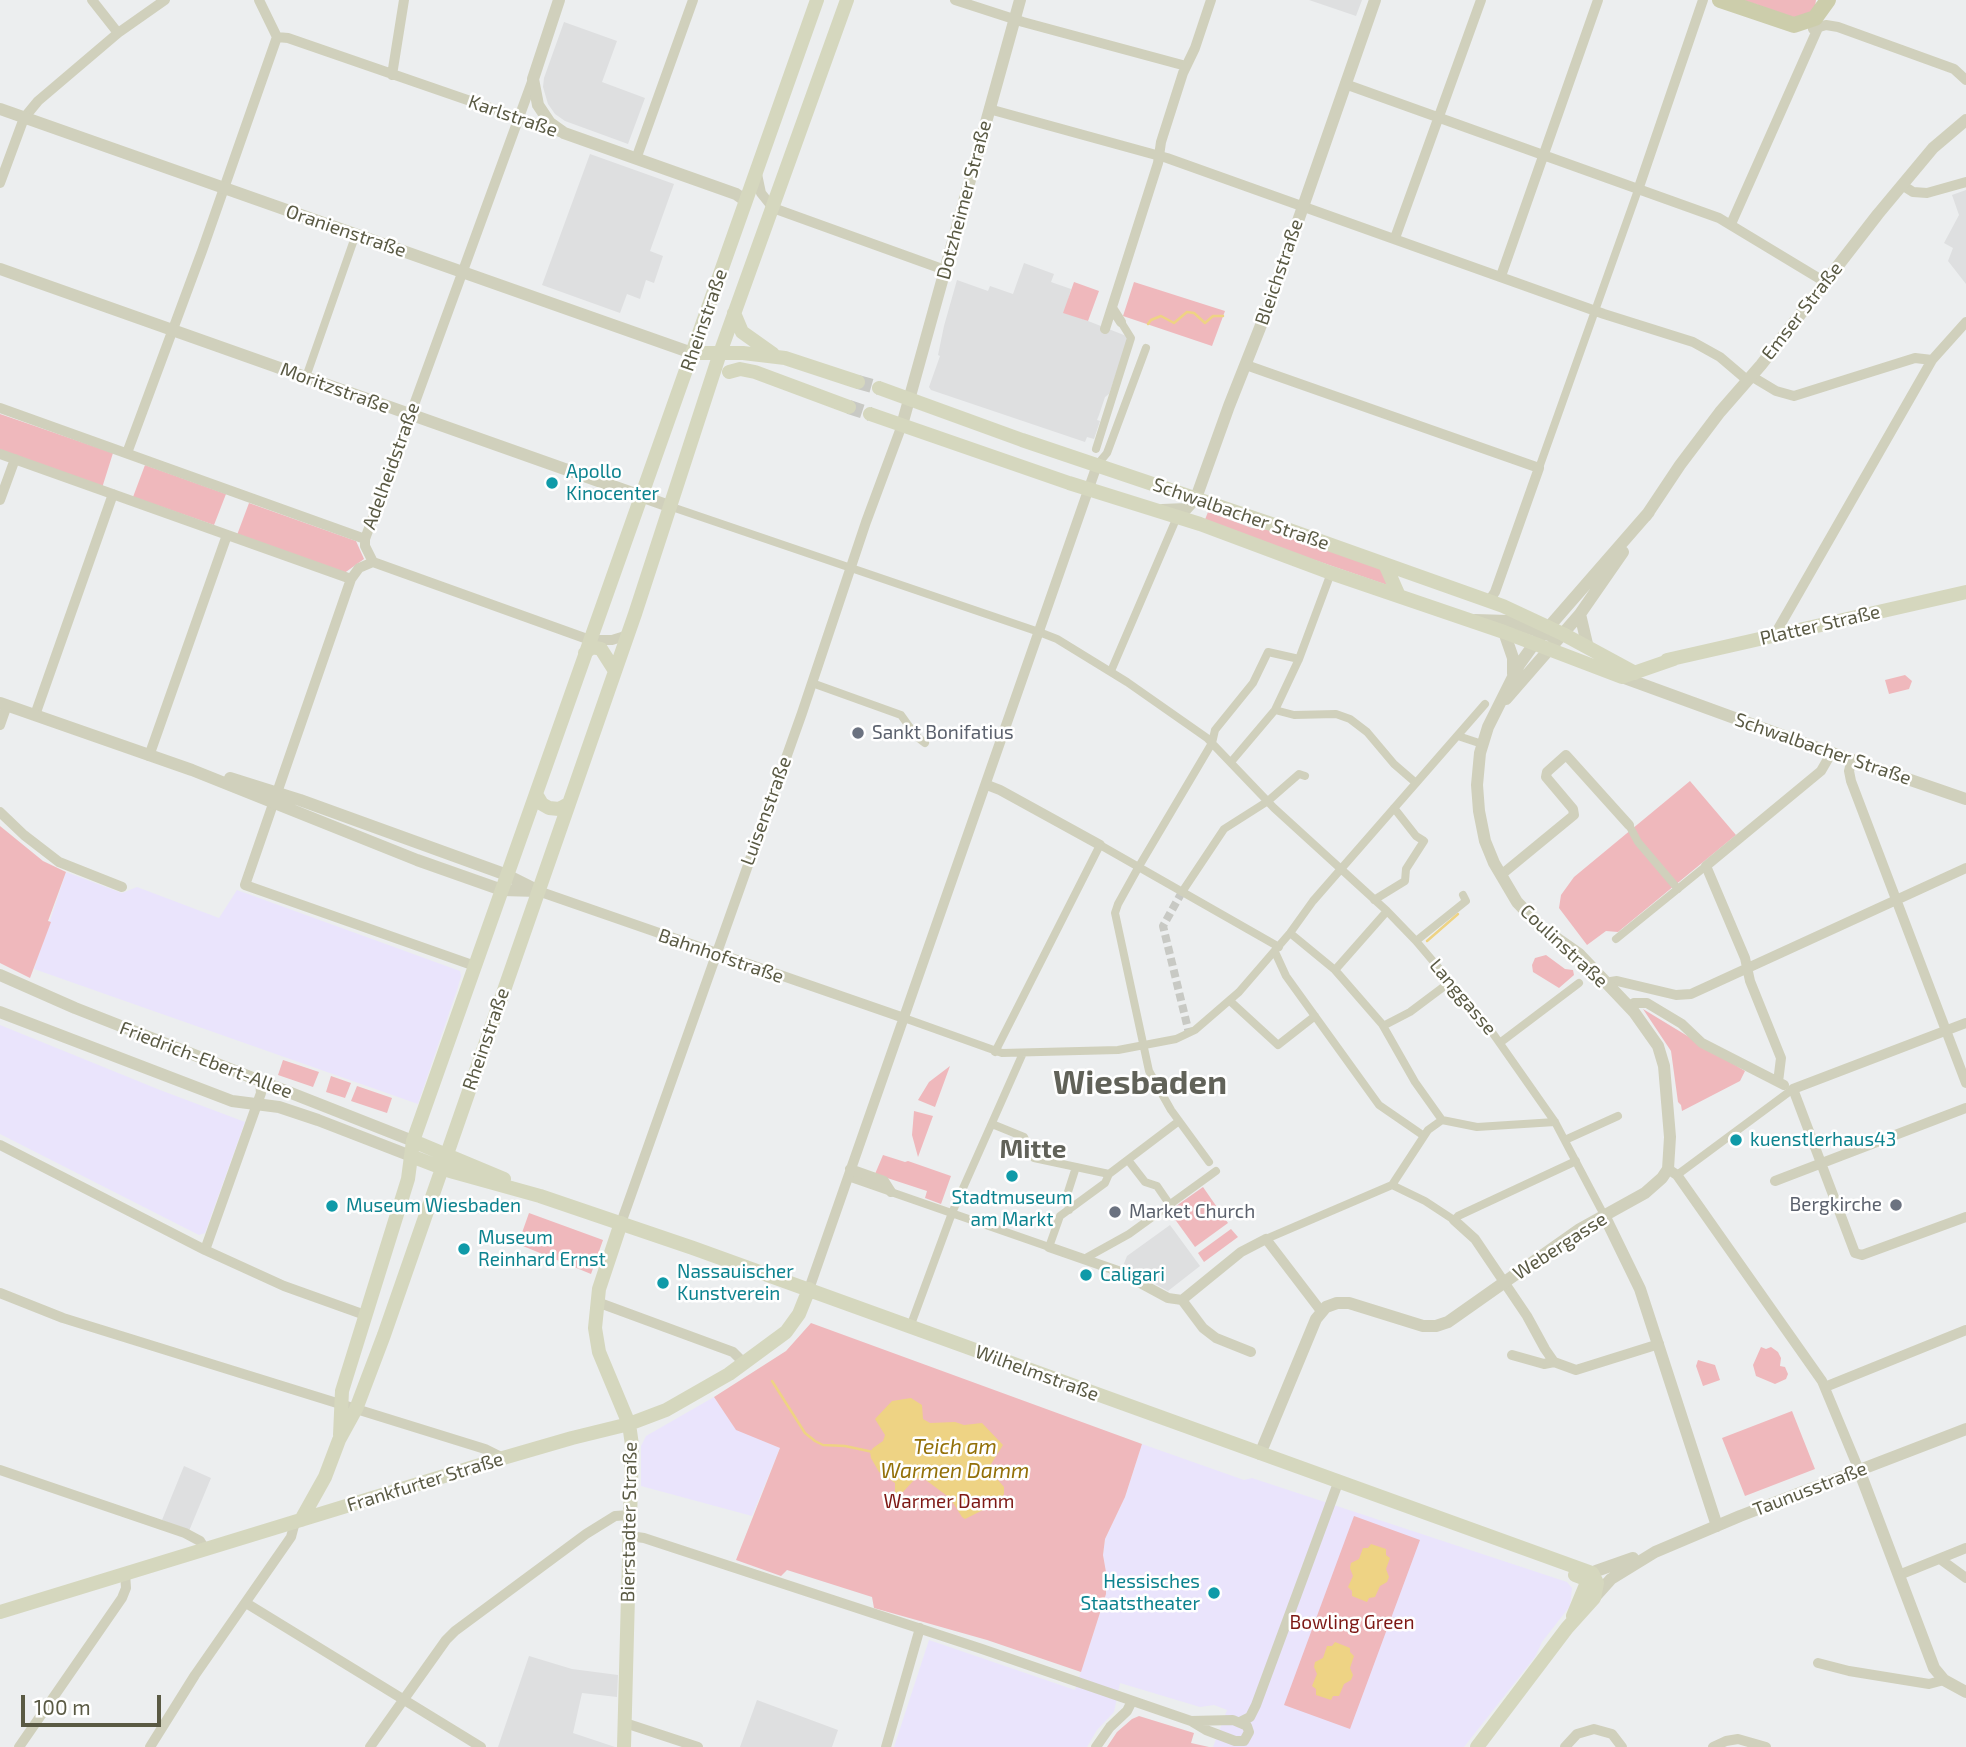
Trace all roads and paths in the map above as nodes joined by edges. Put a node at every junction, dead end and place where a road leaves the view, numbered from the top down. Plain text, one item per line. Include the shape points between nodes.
1 (92, 0) edge
2 (165, 0) edge
3 (259, 0) edge
4 (404, 0) edge
5 (559, 0) edge
6 (693, 0) edge
7 (817, 0) edge
8 (955, 0) edge
9 (1020, 0) edge
10 (1211, 0) edge
11 (1375, 0) edge
12 (1481, 0) edge
13 (1598, 0) edge
14 (1703, 0) edge
15 (1720, 0) edge
16 (846, 1) edge
17 (1826, 3) edge
18 (1014, 19) junction
19 (1794, 25) junction
20 (1818, 28) junction
21 (118, 33) junction
22 (277, 37) junction
23 (1186, 66) junction
24 (392, 75) junction
25 (533, 79) junction
26 (1966, 80) edge
27 (1345, 84) junction
28 (0, 109) edge
29 (989, 109) junction
30 (24, 118) junction
31 (517, 118) junction
32 (1438, 118) junction
33 (1966, 120) edge
34 (564, 133) junction
35 (1159, 156) junction
36 (1543, 156) junction
37 (636, 159) junction
38 (761, 159) junction
39 (0, 183) edge
40 (1966, 183) edge
41 (1902, 185) junction
42 (224, 189) junction
43 (1638, 190) junction
44 (746, 201) junction
45 (1302, 206) junction
46 (773, 208) junction
47 (1731, 224) junction
48 (356, 234) junction
49 (1395, 238) junction
50 (0, 269) edge
51 (461, 270) junction
52 (945, 270) junction
53 (1501, 276) junction
54 (1825, 282) junction
55 (1112, 308) junction
56 (1596, 311) junction
57 (734, 313) junction
58 (1121, 322) joint
59 (1965, 325) edge
60 (1105, 329) dead end
61 (173, 330) junction
62 (1146, 348) dead end
63 (692, 353) junction
64 (720, 353) junction
65 (753, 354) junction
66 (777, 357) junction
67 (1932, 360) junction
68 (1247, 365) junction
69 (729, 372) junction
70 (306, 377) junction
71 (1749, 378) junction
72 (858, 382) tunnel mouth
73 (879, 388) tunnel mouth
74 (709, 390) junction
75 (910, 400) junction
76 (849, 407) tunnel mouth
77 (0, 408) edge
78 (870, 414) tunnel mouth
79 (410, 415) junction
80 (902, 425) junction
81 (1096, 449) dead end
82 (127, 453) junction
83 (0, 454) edge
84 (15, 459) junction
85 (1097, 465) junction
86 (1539, 468) junction
87 (1089, 488) junction
88 (113, 494) junction
89 (1112, 495) junction
90 (641, 496) junction
91 (1196, 498) junction
92 (0, 500) edge
93 (669, 506) junction
94 (1154, 509) junction
95 (1649, 512) junction
96 (1177, 517) junction
97 (228, 535) junction
98 (365, 539) junction
99 (373, 562) junction
100 (1385, 564) junction
101 (852, 567) junction
102 (1331, 573) junction
103 (351, 579) junction
104 (1966, 592) edge
105 (1399, 596) junction
106 (1489, 601) junction
107 (1580, 614) junction
108 (1468, 619) junction
109 (1039, 632) junction
110 (1504, 632) junction
111 (1563, 634) junction
112 (628, 635) junction
113 (1542, 635) junction
114 (1774, 636) junction
115 (588, 647) junction
116 (1588, 648) junction
117 (1548, 650) junction
118 (1298, 659) junction
119 (615, 671) junction
120 (1111, 671) junction
121 (1628, 673) junction
122 (1513, 674) junction
123 (812, 683) junction
124 (4, 704) edge
125 (1485, 704) dead end
126 (1275, 710) junction
127 (35, 715) junction
128 (1492, 716) junction
129 (0, 725) edge
130 (1458, 736) junction
131 (925, 743) dead end
132 (1212, 743) junction
133 (1482, 744) junction
134 (1832, 752) junction
135 (149, 756) junction
136 (1852, 759) junction
137 (1231, 762) junction
138 (1305, 776) dead end
139 (1416, 783) junction
140 (987, 785) junction
141 (536, 794) junction
142 (276, 798) junction
143 (1966, 799) edge
144 (1268, 801) junction
145 (568, 804) junction
146 (1394, 808) junction
147 (0, 812) edge
148 (1629, 825) joint
149 (1100, 845) junction
150 (1706, 866) junction
151 (1138, 867) junction
152 (1966, 868) edge
153 (1340, 870) junction
154 (507, 875) junction
155 (1501, 875) junction
156 (122, 887) dead end
157 (1678, 889) junction
158 (502, 890) junction
159 (538, 891) junction
160 (1182, 892) junction
161 (1463, 895) dead end
162 (1374, 900) junction
163 (1896, 902) junction
164 (1387, 911) junction
165 (1290, 933) junction
166 (1616, 939) dead end
167 (1416, 941) junction
168 (1277, 949) junction
169 (717, 954) junction
170 (475, 966) junction
171 (1747, 969) junction
172 (1335, 970) junction
173 (0, 975) edge
174 (1450, 982) junction
175 (1579, 983) dead end
176 (1605, 984) junction
177 (1230, 1001) junction
178 (1629, 1007) junction
179 (0, 1012) edge
180 (1315, 1016) junction
181 (904, 1018) junction
182 (1966, 1023) edge
183 (1383, 1026) junction
184 (1946, 1031) junction
185 (1144, 1042) junction
186 (1501, 1042) junction
187 (995, 1052) junction
188 (1023, 1053) junction
189 (260, 1081) junction
190 (1778, 1082) junction
191 (1966, 1083) edge
192 (1793, 1089) junction
193 (257, 1105) junction
194 (1966, 1108) edge
195 (1618, 1116) dead end
196 (1179, 1121) junction
197 (1442, 1121) junction
198 (1555, 1122) junction
199 (992, 1124) junction
200 (1424, 1136) junction
201 (1565, 1140) junction
202 (0, 1145) edge
203 (412, 1149) junction
204 (1128, 1160) junction
205 (444, 1161) junction
206 (1576, 1161) junction
207 (1209, 1162) dead end
208 (1821, 1163) junction
209 (1076, 1167) junction
210 (1216, 1171) dead end
211 (1673, 1172) junction
212 (849, 1173) junction
213 (1110, 1174) junction
214 (1776, 1181) dead end
215 (1392, 1185) junction
216 (891, 1192) joint
217 (1170, 1205) junction
218 (1069, 1210) junction
219 (952, 1213) junction
220 (1604, 1215) junction
221 (1966, 1217) edge
222 (1454, 1220) junction
223 (621, 1223) junction
224 (1266, 1239) junction
225 (1049, 1247) junction
226 (205, 1250) junction
227 (1084, 1259) junction
228 (378, 1275) junction
229 (1505, 1282) junction
230 (401, 1283) junction
231 (808, 1289) junction
232 (0, 1293) edge
233 (1182, 1300) junction
234 (597, 1302) junction
235 (1321, 1311) junction
236 (365, 1315) junction
237 (910, 1327) junction
238 (1966, 1330) edge
239 (1658, 1345) junction
240 (1251, 1352) dead end
241 (1512, 1355) dead end
242 (1554, 1362) junction
243 (744, 1363) junction
244 (1825, 1387) junction
245 (340, 1404) junction
246 (356, 1409) junction
247 (629, 1424) junction
248 (1966, 1429) edge
249 (339, 1440) junction
250 (1260, 1454) junction
251 (503, 1458) junction
252 (0, 1470) edge
253 (1859, 1470) junction
254 (325, 1477) junction
255 (1338, 1483) junction
256 (321, 1514) junction
257 (630, 1515) junction
258 (298, 1521) junction
259 (1717, 1526) junction
260 (630, 1536) junction
261 (1966, 1548) edge
262 (205, 1549) junction
263 (1655, 1552) junction
264 (1940, 1559) junction
265 (1622, 1571) junction
266 (125, 1573) junction
267 (1899, 1575) junction
268 (1592, 1578) junction
269 (1966, 1578) edge
270 (1594, 1598) junction
271 (246, 1603) junction
272 (0, 1612) edge
273 (920, 1628) junction
274 (1567, 1628) junction
275 (1818, 1663) dead end
276 (1944, 1680) junction
277 (1966, 1692) edge
278 (404, 1700) junction
279 (1132, 1701) junction
280 (1191, 1721) junction
281 (1240, 1722) junction
282 (625, 1723) junction
283 (19, 1747) edge
284 (150, 1747) edge
285 (370, 1747) edge
286 (481, 1747) edge
287 (624, 1747) edge
288 (698, 1747) edge
289 (886, 1747) edge
290 (1096, 1747) edge
291 (1477, 1747) edge
292 (1565, 1747) edge
293 (1622, 1747) edge
294 (1713, 1747) edge
295 (1766, 1747) edge

1 - 21 street
2 - 21 street
3 - 22 street
4 - 24 street
5 - 25 street, Adelheidstraße
6 - 37 street
7 - 38 main road, Rheinstraße
8 - 18 street
9 - 18 street, Dotzheimer Straße
10 - 23 street
11 - 27 street, Bleichstraße
12 - 32 street
13 - 36 street
14 - 43 street
15 - 19 main road
16 - 46 main road, Rheinstraße
17 - 19 main road via 1819,15
18 - 23 street
18 - 29 street, Dotzheimer Straße
19 - 20 street
20 - 26 street via 1838,27 1954,69
20 - 47 street
21 - 30 street
22 - 24 street, Karlstraße
22 - 42 street
23 - 35 street
24 - 31 street, Karlstraße
25 - 31 street, Adelheidstraße
25 - 34 street via 541,112
27 - 32 street
27 - 45 street, Bleichstraße
28 - 30 street, Oranienstraße
29 - 35 street
29 - 52 street, Dotzheimer Straße
30 - 39 street
30 - 42 street, Oranienstraße
31 - 34 street, Karlstraße
31 - 51 street, Adelheidstraße
32 - 36 street
32 - 49 street
33 - 41 street, Emser Straße via 1933,148
34 - 37 street, Karlstraße
35 - 45 street
35 - 55 street
36 - 43 street
36 - 53 street
37 - 44 street, Karlstraße
38 - 44 main road, Rheinstraße
38 - 46 street via 758,186
40 - 41 street via 1927,193
41 - 54 street, Emser Straße
42 - 48 street, Oranienstraße
42 - 61 street
43 - 47 street
43 - 56 street
44 - 63 main road, Rheinstraße
45 - 49 street
45 - 68 street, Bleichstraße
46 - 52 street
46 - 57 main road, Rheinstraße
47 - 54 street
48 - 51 street, Oranienstraße
48 - 70 street
49 - 53 street
50 - 61 street, Moritzstraße
51 - 63 street, Oranienstraße
51 - 79 street, Adelheidstraße
52 - 75 street, Dotzheimer Straße
53 - 56 street
54 - 71 street, Emser Straße
55 - 58 street
55 - 60 street
56 - 71 street via 1697,344
56 - 86 street
57 - 64 main road, Rheinstraße
57 - 66 main road via 742,332
58 - 81 street via 1131,338
59 - 67 street
61 - 70 street, Moritzstraße
61 - 82 street
62 - 85 street via 1107,453
63 - 64 main road
63 - 90 main road, Rheinstraße
64 - 65 main road
64 - 74 main road, Rheinstraße
65 - 66 main road
65 - 69 main road
66 - 72 main road
67 - 71 street via 1915,358 1794,396
67 - 114 street
68 - 86 street
68 - 91 street, Bleichstraße
69 - 74 main road
69 - 76 main road via 755,372
70 - 79 street, Moritzstraße
71 - 95 street, Emser Straße
73 - 75 main road, Schwalbacher Straße
74 - 93 main road, Rheinstraße
75 - 80 street, Luisenstraße
75 - 85 main road, Schwalbacher Straße
77 - 82 street
78 - 80 main road, Schwalbacher Straße
79 - 90 street, Moritzstraße
79 - 98 street, Adelheidstraße
80 - 87 main road, Schwalbacher Straße
80 - 101 street, Luisenstraße
82 - 98 street
83 - 84 street
84 - 88 street
84 - 92 street
85 - 87 street
85 - 89 main road
85 - 91 main road, Schwalbacher Straße
86 - 106 street
87 - 89 main road, Schwalbacher Straße
87 - 109 street
88 - 97 street
88 - 127 street
89 - 94 main road, Schwalbacher Straße
90 - 93 street, Moritzstraße
90 - 115 main road, Rheinstraße
91 - 94 street via 1186,509
91 - 100 main road, Schwalbacher Straße
93 - 101 street, Langgasse
93 - 112 main road, Rheinstraße
94 - 96 main road, Schwalbacher Straße
95 - 107 street, Emser Straße
95 - 113 street, Emser Straße
96 - 102 main road, Schwalbacher Straße
96 - 120 street
97 - 103 street
97 - 135 street
98 - 99 street, Adelheidstraße
99 - 103 street via 359,568
99 - 115 street
100 - 105 main road
100 - 106 main road, Schwalbacher Straße
101 - 109 street, Langgasse
101 - 123 street, Luisenstraße
102 - 105 main road, Schwalbacher Straße
102 - 118 street
103 - 142 street
104 - 114 main road, Platter Straße
105 - 108 main road, Schwalbacher Straße
106 - 113 main road, Schwalbacher Straße
107 - 111 street, Emser Straße
107 - 116 street
108 - 110 main road, Schwalbacher Straße
108 - 113 street via 1508,621
109 - 120 street, Langgasse
109 - 140 street
110 - 113 main road, Schwalbacher Straße
110 - 122 street
111 - 113 main road, Schwalbacher Straße
111 - 116 main road, Schwalbacher Straße
111 - 117 street, Coulinstraße
112 - 115 street
112 - 119 main road, Rheinstraße
113 - 117 main road, Schwalbacher Straße
113 - 122 street, Coulinstraße
114 - 121 main road, Platter Straße
115 - 119 main road via 606,653
115 - 141 main road, Rheinstraße
116 - 121 main road, Schwalbacher Straße
117 - 121 main road, Schwalbacher Straße
117 - 128 street, Coulinstraße
118 - 126 street
118 - 132 street via 1268,652 1253,683 1215,730
119 - 145 main road, Rheinstraße
120 - 132 street, Langgasse
121 - 134 street, Schwalbacher Straße via 1679,698
122 - 128 street, Coulinstraße
123 - 131 street via 901,715
123 - 169 street, Luisenstraße
124 - 127 street, Bahnhofstraße
124 - 129 street
125 - 130 street
126 - 137 street
126 - 139 street via 1294,715 1330,713 1350,719
127 - 135 street, Bahnhofstraße
128 - 133 street, Coulinstraße
130 - 133 street
130 - 139 street
132 - 137 street, Langgasse
132 - 151 street
133 - 155 street, Coulinstraße via 1477,774 1479,811 1485,841
134 - 136 street, Schwalbacher Straße
134 - 150 street via 1821,771
135 - 142 street, Bahnhofstraße
136 - 143 street, Schwalbacher Straße
136 - 163 street via 1851,781
137 - 144 street, Langgasse
138 - 144 street via 1299,774
139 - 146 street
140 - 149 street
140 - 181 street
141 - 145 main road via 549,808
141 - 154 main road, Rheinstraße
142 - 154 street, Bahnhofstraße
142 - 158 street, Bahnhofstraße via 417,860
142 - 170 street via 245,885
144 - 153 street, Langgasse
144 - 160 street via 1224,829
145 - 159 main road, Rheinstraße
146 - 153 street
146 - 162 street via 1424,841 1406,869 1405,881
147 - 156 street via 59,862
148 - 155 street via 1566,755 1546,778 1574,815
148 - 157 street
149 - 151 street
149 - 187 street
150 - 157 street
150 - 171 street
151 - 160 street
151 - 185 street via 1118,904 1115,920
152 - 163 street
153 - 162 street, Langgasse
153 - 165 street
154 - 158 main road, Rheinstraße
154 - 159 street, Bahnhofstraße
155 - 176 street, Coulinstraße via 1535,921 1573,949
157 - 166 street
158 - 159 street, Bahnhofstraße
158 - 170 main road, Rheinstraße
159 - 169 street, Bahnhofstraße
159 - 205 main road, Rheinstraße
160 - 168 street
161 - 167 street via 1466,901
162 - 164 street, Langgasse
163 - 171 street
163 - 184 street
164 - 167 street, Langgasse
164 - 172 street
165 - 168 street
165 - 172 street
167 - 174 street, Langgasse
168 - 177 street
168 - 180 street via 1286,976
169 - 181 street, Bahnhofstraße
169 - 223 street, Luisenstraße
170 - 203 main road, Rheinstraße
171 - 176 street via 1691,994 1617,981
171 - 190 street via 1781,1058
172 - 183 street
173 - 189 street, Friedrich-Ebert-Allee
174 - 183 street
174 - 186 street, Langgasse
175 - 186 street
176 - 178 street, Coulinstraße
177 - 180 street via 1278,1045
177 - 185 street via 1195,1030 1175,1039
178 - 190 street via 1640,1002 1654,1007 1687,1027 1702,1043
178 - 211 street, Coulinstraße via 1661,1054
179 - 193 street, Friedrich-Ebert-Allee via 232,1101
180 - 200 street via 1379,1105
181 - 187 street
181 - 212 street
182 - 184 street
183 - 197 street
184 - 191 street
184 - 192 street
185 - 188 street via 1118,1050
185 - 196 street via 1149,1071
186 - 198 street, Langgasse
187 - 188 street
188 - 199 street
189 - 193 street
189 - 203 street, Friedrich-Ebert-Allee
190 - 192 street
192 - 208 street
192 - 211 street
193 - 203 street, Friedrich-Ebert-Allee via 279,1107
193 - 226 street
194 - 208 street
195 - 201 street
196 - 204 street
196 - 207 street
197 - 198 street via 1477,1127
197 - 200 street
198 - 201 street, Langgasse
199 - 209 street via 1024,1136 1034,1158
199 - 219 street
200 - 215 street
201 - 206 street, Langgasse
202 - 226 street
203 - 205 main road, Wilhelmstraße
203 - 228 main road, Rheinstraße via 408,1179
204 - 213 street
204 - 217 street
205 - 223 main road, Wilhelmstraße
205 - 230 main road, Rheinstraße
206 - 220 street, Langgasse
206 - 222 street
208 - 214 street
208 - 221 street via 1859,1255
209 - 213 street
209 - 218 street via 1067,1195
210 - 217 street
211 - 220 street, Webergasse via 1645,1194
211 - 244 street
212 - 216 street via 884,1181
212 - 231 street
213 - 218 street
215 - 222 street
215 - 224 street
216 - 219 street
217 - 227 street
218 - 225 street via 1060,1216
219 - 225 street
219 - 237 street
220 - 229 street, Webergasse
220 - 239 street, Langgasse via 1634,1274
222 - 229 street via 1475,1239
223 - 231 main road, Wilhelmstraße
223 - 234 main road, Bierstadter Straße
224 - 233 street via 1241,1252
224 - 235 street
225 - 227 street
226 - 236 street via 284,1286
227 - 233 street via 1168,1298
228 - 230 main road via 393,1270
228 - 236 main road, Rheinstraße
229 - 235 street, Webergasse via 1436,1326 1342,1303
229 - 242 street
230 - 246 main road, Rheinstraße
231 - 237 main road, Wilhelmstraße
231 - 243 main road, Frankfurter Straße via 786,1332
232 - 245 street via 63,1318
233 - 240 street via 1216,1338
234 - 243 street via 733,1352
234 - 247 main road, Bierstadter Straße via 599,1352
235 - 250 street
236 - 245 main road, Rheinstraße
237 - 250 main road, Wilhelmstraße
238 - 244 street
239 - 242 street via 1581,1369
239 - 259 street, Langgasse
241 - 242 street via 1544,1364
243 - 247 main road, Frankfurter Straße via 666,1410
244 - 253 street
245 - 246 street
245 - 249 main road, Rheinstraße
246 - 249 main road, Rheinstraße
246 - 251 street
247 - 251 main road, Frankfurter Straße
247 - 257 main road, Bierstadter Straße
248 - 253 street, Taunusstraße
249 - 254 main road, Rheinstraße
250 - 255 main road, Wilhelmstraße
251 - 256 main road, Frankfurter Straße
252 - 262 street via 185,1534
253 - 259 street, Taunusstraße
253 - 267 street
254 - 256 main road
254 - 258 main road
255 - 268 main road, Wilhelmstraße
255 - 281 street via 1256,1705 1250,1717
256 - 258 main road, Frankfurter Straße
257 - 260 main road, Bierstadter Straße
257 - 278 street via 615,1516 586,1534 455,1631
258 - 262 main road, Frankfurter Straße
258 - 271 street
259 - 263 street, Taunusstraße
260 - 273 street
260 - 282 main road, Bierstadter Straße
261 - 264 street
262 - 266 main road, Frankfurter Straße
263 - 265 street, Taunusstraße
263 - 268 street, Taunusstraße via 1619,1562
264 - 267 street
264 - 269 street
265 - 268 street
265 - 270 street
266 - 272 main road, Frankfurter Straße
266 - 283 street via 122,1598
267 - 276 street via 1934,1668
268 - 270 main road
268 - 274 main road
270 - 274 main road
271 - 278 street
271 - 284 street
273 - 279 street
273 - 289 street
274 - 291 main road
275 - 276 street via 1930,1684
276 - 277 street
278 - 285 street
278 - 286 street
279 - 280 street
279 - 290 street
280 - 281 street
280 - 281 street via 1238,1742 1249,1732
282 - 287 main road, Bierstadter Straße
282 - 288 street
292 - 293 street via 1577,1734 1594,1729 1612,1734
294 - 295 street via 1738,1739

